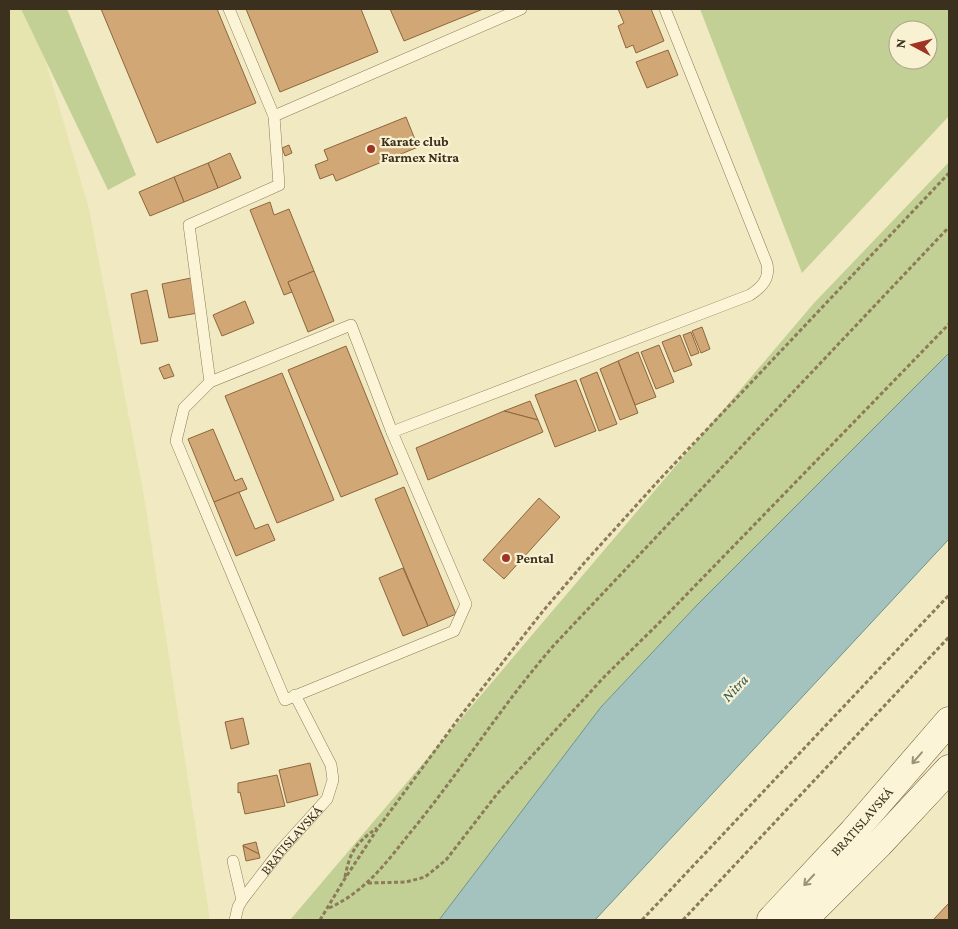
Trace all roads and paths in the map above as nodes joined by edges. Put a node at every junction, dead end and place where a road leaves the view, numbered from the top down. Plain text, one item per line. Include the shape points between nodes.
1 (229, 9) edge
2 (521, 9) edge
3 (665, 9) edge
4 (274, 116) junction
5 (949, 172) edge
6 (949, 227) edge
7 (949, 324) edge
8 (210, 382) junction
9 (392, 432) junction
10 (949, 595) edge
11 (949, 637) edge
12 (295, 695) junction
13 (949, 721) edge
14 (949, 769) edge
15 (378, 828) junction
16 (233, 861) dead end
17 (344, 880) junction
18 (367, 883) junction
19 (242, 900) junction
20 (328, 908) junction
21 (235, 920) edge
22 (320, 920) edge
23 (642, 920) edge
24 (683, 920) edge
25 (771, 920) edge
26 (803, 920) edge

1 - 4 lane
2 - 4 lane
3 - 9 lane via 767,264 768,277 750,295
4 - 8 lane via 278,184 189,225
5 - 15 path via 585,562 459,718
6 - 18 path via 555,644 532,670 429,810
7 - 18 path via 599,684 497,794 446,860 424,877 406,882
8 - 9 lane via 351,326
8 - 12 lane via 184,408 176,441 285,700
9 - 12 lane via 466,604 454,631
10 - 23 path
11 - 24 path
12 - 19 lane, BRATISLAVSKÁ via 331,765 333,780 327,799
13 -> 25 main road, BRATISLAVSKÁ via 854,832
14 - 26 main road, BRATISLAVSKÁ
15 - 17 path
15 - 17 path via 362,838 354,848
16 - 19 lane
17 - 20 path
18 - 20 path via 342,902
19 - 21 lane, BRATISLAVSKÁ
20 - 22 path

